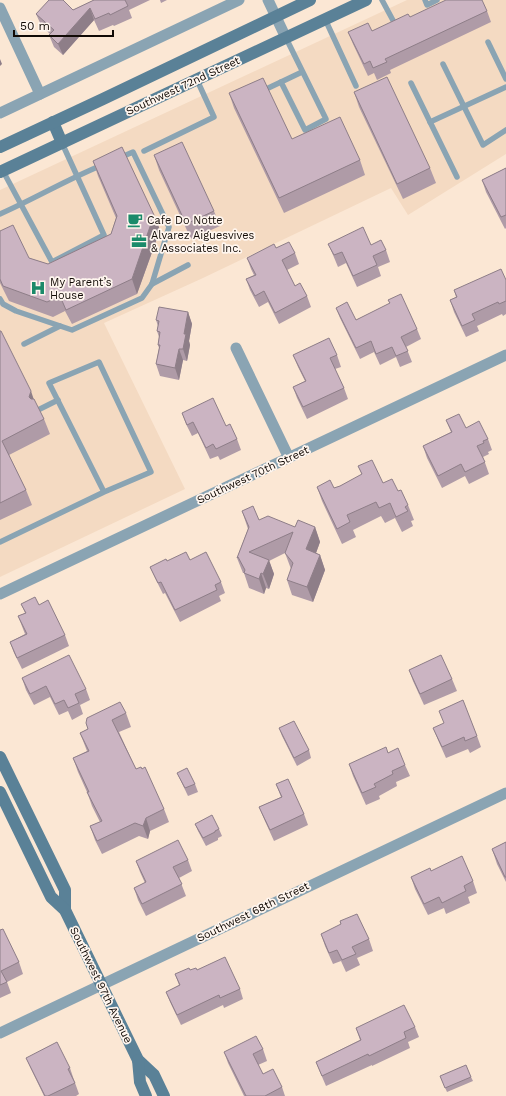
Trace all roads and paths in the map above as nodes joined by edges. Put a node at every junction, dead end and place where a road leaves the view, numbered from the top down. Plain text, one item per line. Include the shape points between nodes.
1 (239, 0) edge
2 (268, 0) edge
3 (310, 0) edge
4 (366, 0) edge
5 (382, 0) edge
6 (425, 0) edge
7 (437, 0) edge
8 (0, 8) edge
9 (276, 16) junction
10 (325, 19) junction
11 (396, 26) edge
12 (286, 38) junction
13 (488, 42) dead end
14 (443, 64) dead end
15 (302, 72) junction
16 (197, 79) junction
17 (506, 79) edge
18 (281, 82) junction
19 (411, 83) dead end
20 (356, 86) dead end
21 (506, 87) edge
22 (40, 94) junction
23 (254, 94) edge
24 (464, 107) junction
25 (0, 113) edge
26 (53, 122) junction
27 (430, 122) junction
28 (506, 130) edge
29 (62, 143) junction
30 (0, 146) edge
31 (144, 150) dead end
32 (112, 161) edge
33 (105, 164) edge
34 (2, 171) edge
35 (77, 175) junction
36 (457, 177) dead end
37 (21, 205) junction
38 (0, 214) edge
39 (188, 265) dead end
40 (152, 284) junction
41 (0, 299) edge
42 (60, 326) junction
43 (24, 344) dead end
44 (236, 348) dead end
45 (506, 355) edge
46 (58, 400) junction
47 (38, 410) edge
48 (290, 458) junction
49 (104, 492) junction
50 (0, 542) edge
51 (0, 594) edge
52 (0, 757) edge
53 (0, 792) edge
54 (506, 793) edge
55 (65, 910) junction
56 (101, 985) junction
57 (0, 1033) edge
58 (138, 1060) junction
59 (146, 1096) edge
60 (164, 1096) edge

1 - 22 street
2 - 9 street
3 - 9 main road, Southwest 72nd Street
4 - 10 main road, Southwest 72nd Street
5 - 11 lane
6 - 7 lane via 427,5
8 - 22 street
9 - 12 street
9 - 26 main road, Southwest 72nd Street
10 - 12 main road, Southwest 72nd Street
10 - 20 lane
12 - 15 lane
12 - 16 main road, Southwest 72nd Street
13 - 17 lane
14 - 24 lane
15 - 18 lane
15 - 18 lane via 326,119 304,130
16 - 29 main road, Southwest 72nd Street
16 - 31 lane via 214,117
18 - 23 lane
19 - 27 lane
21 - 24 lane
22 - 25 street
24 - 27 lane
24 - 28 lane via 483,145
26 - 29 main road
26 - 30 main road, Southwest 72nd Street
27 - 36 lane
29 - 34 main road, Southwest 72nd Street
29 - 35 lane
32 - 40 lane via 133,152 169,227
33 - 35 lane
34 - 37 lane
35 - 37 lane
35 - 37 lane via 104,235 52,262
37 - 38 lane
39 - 40 lane
40 - 42 lane via 142,298 72,330
41 - 42 lane via 3,304 16,311
42 - 43 lane
44 - 48 street
45 - 48 street, Southwest 70th Street
46 - 47 lane
46 - 49 lane
46 - 49 lane via 49,383 99,362 151,472
48 - 51 street, Southwest 70th Street
49 - 50 lane
52 - 55 main road, Southwest 97th Avenue via 65,890
53 - 55 main road, Southwest 97th Avenue via 51,897
54 - 56 street, Southwest 68th Street
55 - 56 main road, Southwest 97th Avenue
56 - 57 street, Southwest 68th Street
56 - 58 main road, Southwest 97th Avenue
58 - 59 main road, Southwest 97th Avenue via 140,1082
58 - 60 main road, Southwest 97th Avenue via 154,1075

